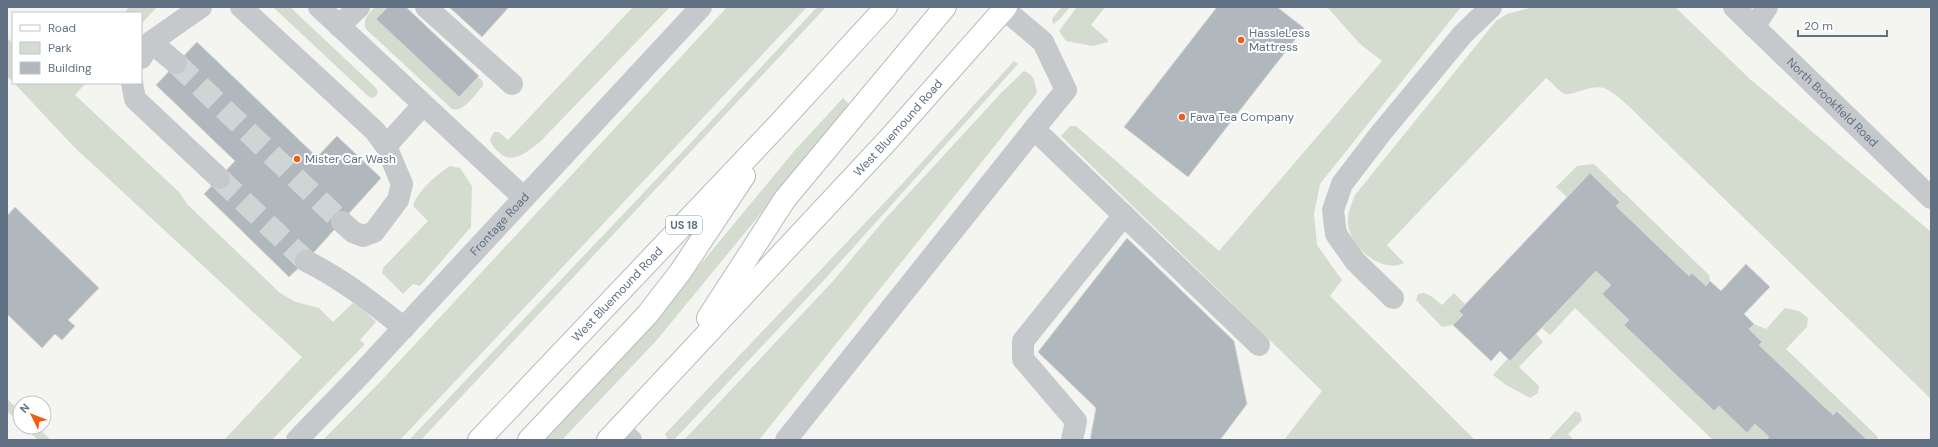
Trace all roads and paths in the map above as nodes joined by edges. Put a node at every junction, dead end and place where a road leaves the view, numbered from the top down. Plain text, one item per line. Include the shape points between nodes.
1 (201, 7) edge
2 (241, 7) edge
3 (319, 7) edge
4 (359, 7) edge
5 (426, 7) edge
6 (701, 7) edge
7 (886, 7) edge
8 (945, 7) edge
9 (1491, 7) edge
10 (1734, 7) edge
11 (1767, 7) edge
12 (1005, 8) edge
13 (339, 26) junction
14 (1754, 27) junction
15 (146, 50) edge
16 (176, 63) tunnel mouth
17 (132, 84) edge
18 (512, 84) dead end
19 (423, 106) junction
20 (777, 126) junction
21 (1034, 129) junction
22 (386, 146) junction
23 (219, 178) tunnel mouth
24 (524, 198) junction
25 (1931, 198) edge
26 (1124, 215) junction
27 (342, 222) tunnel mouth
28 (306, 261) tunnel mouth
29 (1393, 298) dead end
30 (404, 328) junction
31 (1259, 345) dead end
32 (674, 369) junction
33 (619, 436) edge
34 (297, 440) edge
35 (479, 440) edge
36 (529, 440) edge
37 (786, 440) edge
38 (1072, 440) edge

1 - 15 street
2 - 22 street via 375,131
3 - 13 street
4 - 13 street
5 - 18 street
6 - 24 street, Frontage Road
7 - 20 main road, West Bluemound Road / US 18
8 - 32 main road via 785,199
9 - 29 street via 1463,34 1381,133 1342,184 1333,210 1336,234 1355,261
10 - 14 street, North Brookfield Road
11 - 14 street
12 - 21 street via 1043,42 1066,90
12 - 32 main road, West Bluemound Road via 883,146
13 - 19 street
14 - 25 street, North Brookfield Road
15 - 16 street
17 - 23 street via 135,99
19 - 22 street
19 - 24 street
20 - 35 main road, West Bluemound Road / US 18
20 - 36 main road via 681,271 647,315
21 - 26 street
21 - 37 street
22 - 27 street via 402,184 398,200 374,232 363,236 353,232
24 - 30 street, Frontage Road
26 - 31 street
26 - 38 street via 1023,342 1023,359 1076,421
28 - 30 street via 331,274
30 - 34 street, Frontage Road
32 - 33 main road, West Bluemound Road

